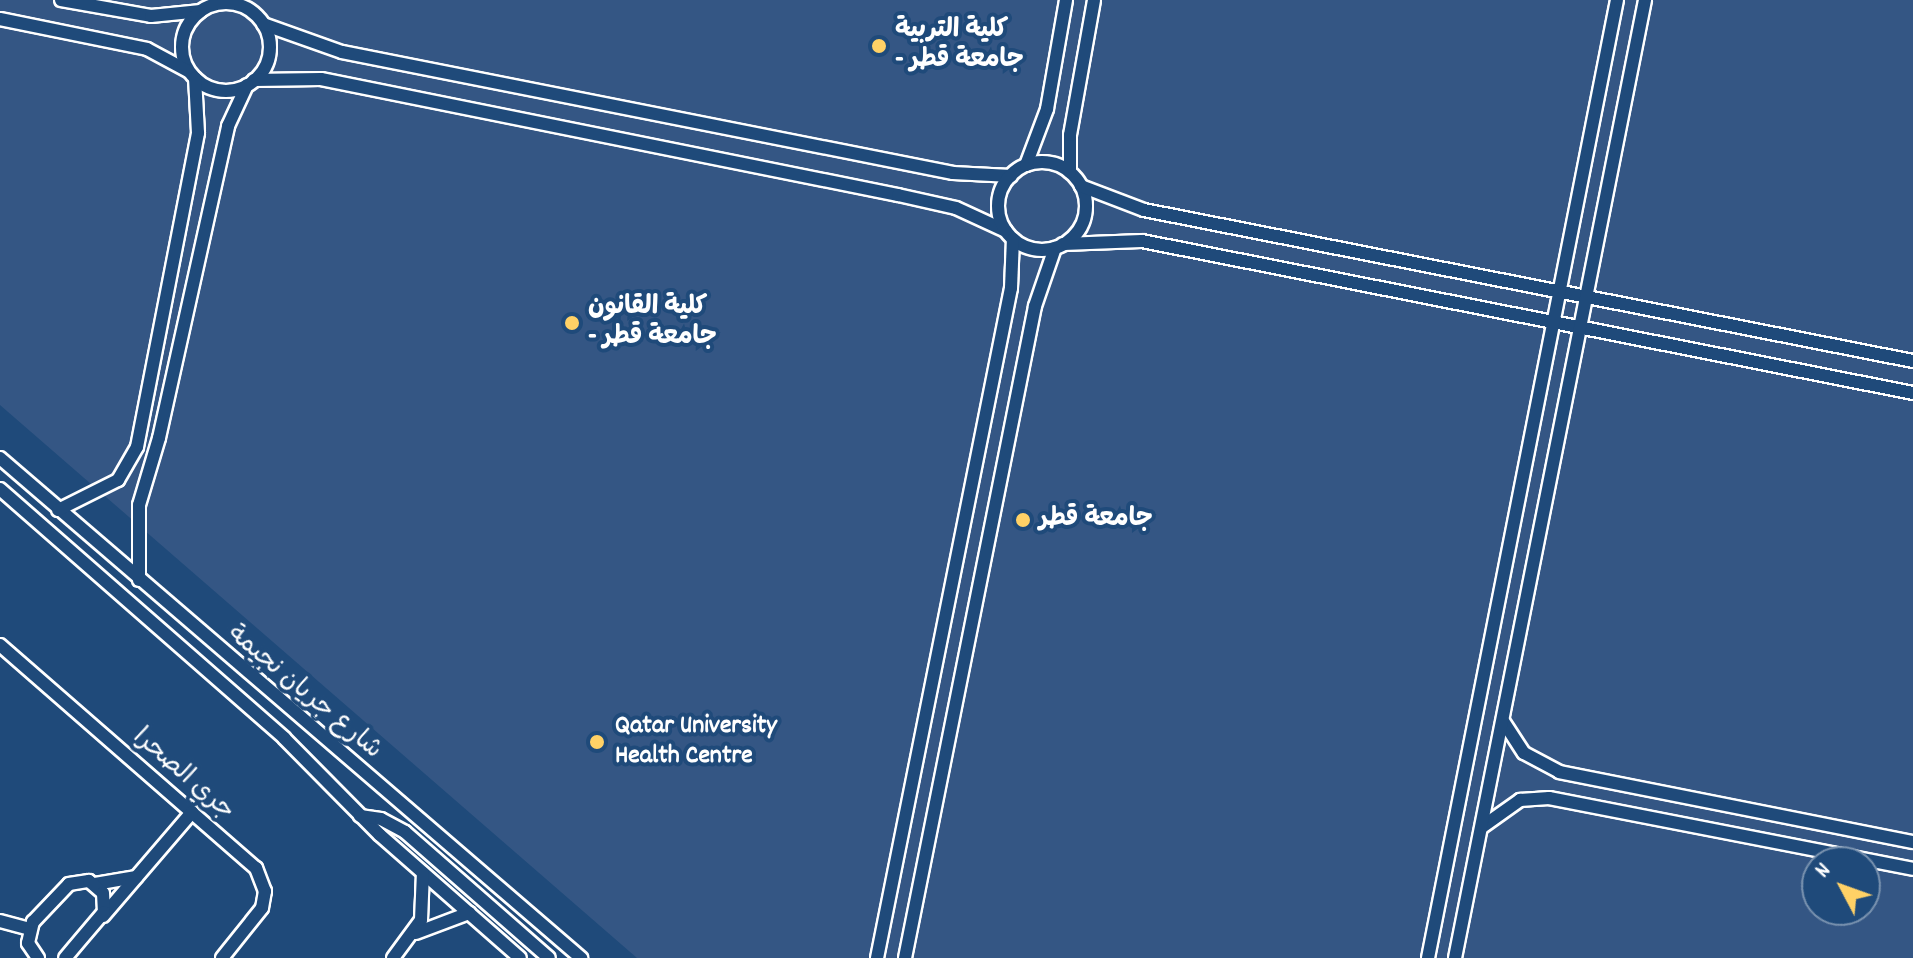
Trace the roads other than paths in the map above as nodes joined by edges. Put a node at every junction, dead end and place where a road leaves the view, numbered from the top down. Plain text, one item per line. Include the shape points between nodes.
1 (61, 0) edge
2 (256, 0) edge
3 (1066, 0) edge
4 (1094, 0) edge
5 (1617, 0) edge
6 (1645, 0) edge
7 (208, 6) edge
8 (0, 19) edge
9 (260, 20) junction
10 (192, 75) junction
11 (251, 82) junction
12 (1026, 165) junction
13 (1070, 172) junction
14 (1011, 176) junction
15 (1081, 186) junction
16 (1010, 235) junction
17 (177, 241) junction
18 (201, 245) junction
19 (1059, 246) junction
20 (1558, 291) junction
21 (169, 293) junction
22 (191, 296) junction
23 (1588, 297) junction
24 (1552, 322) junction
25 (1581, 327) junction
26 (1913, 361) edge
27 (991, 392) junction
28 (1913, 393) edge
29 (1019, 396) junction
30 (0, 458) edge
31 (0, 489) edge
32 (58, 510) junction
33 (139, 580) junction
34 (1492, 631) junction
35 (1520, 636) junction
36 (0, 645) edge
37 (1503, 721) junction
38 (192, 812) junction
39 (360, 816) junction
40 (1482, 827) junction
41 (1913, 842) edge
42 (1913, 869) edge
43 (423, 873) junction
44 (892, 873) junction
45 (136, 877) junction
46 (919, 879) junction
47 (95, 884) junction
48 (469, 913) junction
49 (101, 918) junction
50 (0, 921) edge
51 (29, 929) junction
52 (413, 935) junction
53 (38, 958) edge
54 (65, 958) edge
55 (222, 958) edge
56 (393, 958) edge
57 (520, 958) edge
58 (549, 958) edge
59 (581, 958) edge
60 (877, 958) edge
61 (905, 958) edge
62 (1428, 958) edge
63 (1455, 958) edge

1 - 7 street via 151,16
2 - 9 street
3 - 12 street via 1047,109
4 - 13 street via 1072,125
5 - 20 street
6 - 23 street
7 - 9 street via 231,4
7 - 10 street via 184,34 183,53
8 - 10 street via 147,49
9 - 11 street via 268,58
9 - 14 street via 342,52 953,173
10 - 11 street via 220,90
10 - 17 street via 198,133
11 - 16 street via 321,79 898,195 956,208
11 - 18 street via 228,126
12 - 13 street via 1053,164
12 - 14 street
13 - 15 street
14 - 16 street via 999,203
15 - 19 street via 1086,205 1082,223
15 - 20 street via 1144,210
16 - 19 street via 1028,248
16 - 27 street via 1013,276
17 - 18 street
17 - 21 street
18 - 22 street
19 - 24 street via 1142,241
19 - 29 street via 1035,306
20 - 23 street
20 - 24 street
21 - 22 street
21 - 32 street via 133,458 104,490
22 - 33 street via 139,505
23 - 25 street
23 - 26 street
24 - 25 street
24 - 34 street
25 - 28 street
25 - 35 street
27 - 29 street
27 - 44 street
29 - 46 street
30 - 32 street, شارع جريان نجيمة
31 - 39 street, شارع جريان نجيمة via 292,745
32 - 33 street, شارع جريان نجيمة
33 - 59 street, شارع جريان نجيمة
34 - 35 street
34 - 62 street
35 - 37 street
36 - 38 street, جري الصحرا
37 - 40 street
37 - 41 street via 1524,753 1559,772
38 - 45 street
38 - 55 street, جري الصحرا via 250,862 264,883 258,916
39 - 43 street, شارع جريان نجيمة
39 - 58 street via 381,819 405,832
40 - 42 street via 1520,800 1549,798
40 - 63 street
43 - 48 street, شارع جريان نجيمة
43 - 52 street via 424,909
44 - 46 street
44 - 60 street
45 - 47 street
45 - 49 street
46 - 61 street
47 - 49 street via 105,899
47 - 51 street via 69,884
48 - 52 street via 436,921
48 - 57 street, شارع جريان نجيمة
49 - 54 street
50 - 51 street
51 - 53 street via 28,943
52 - 56 street

